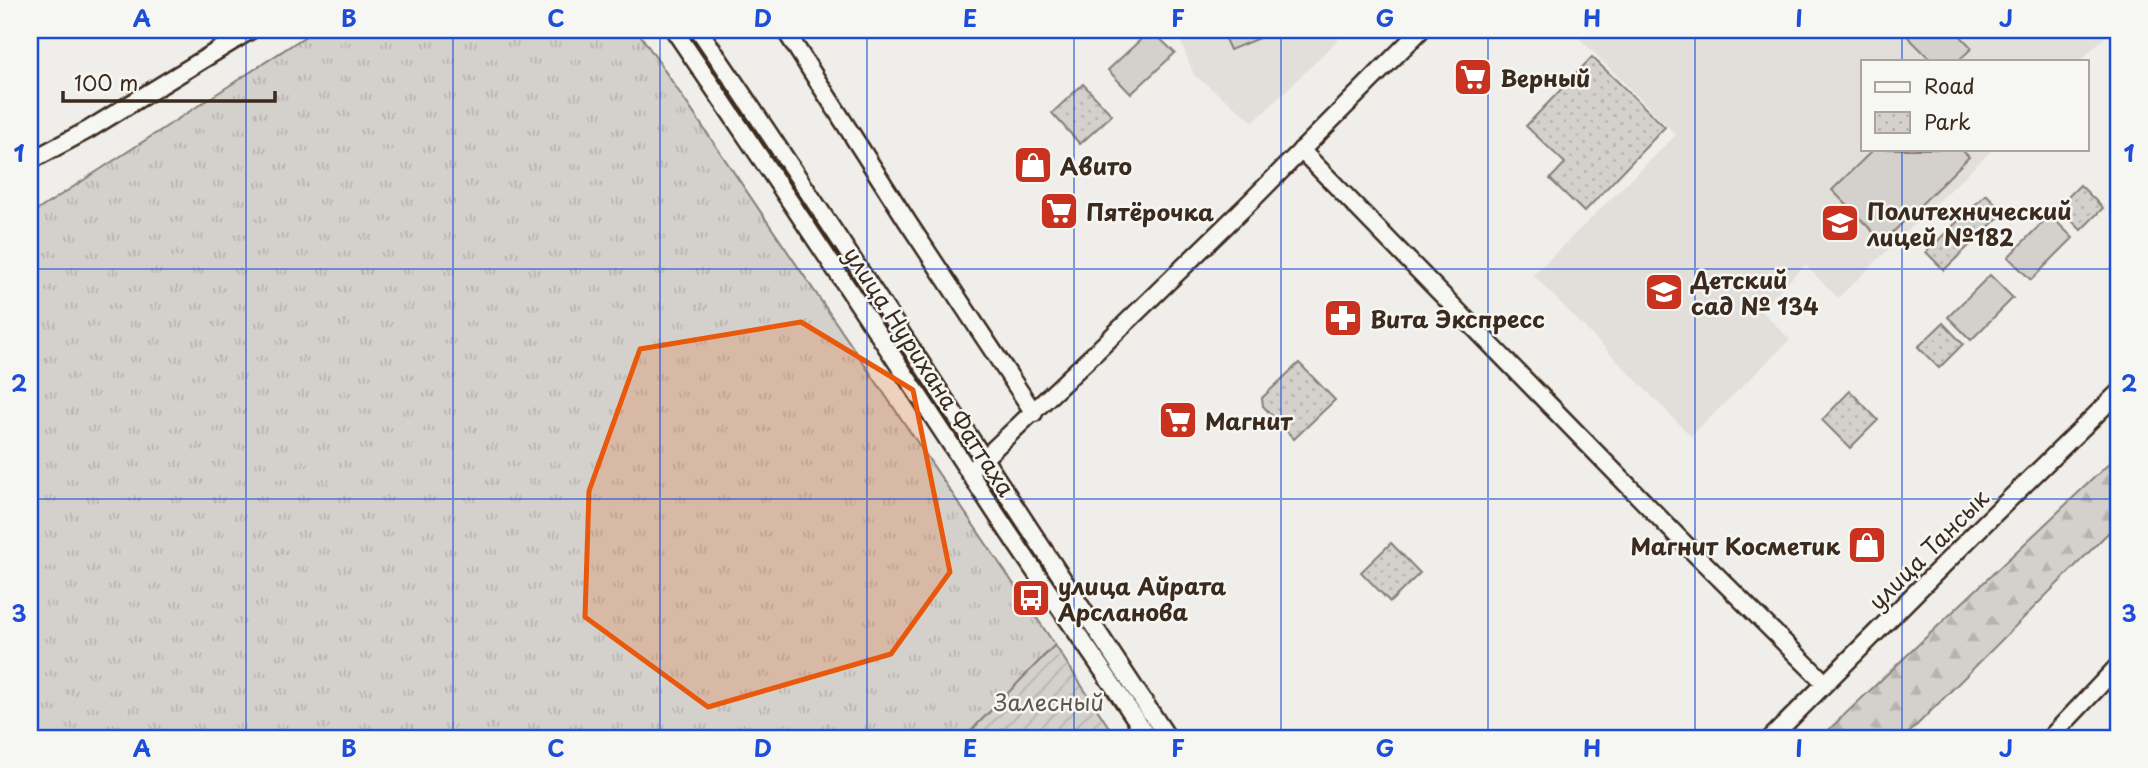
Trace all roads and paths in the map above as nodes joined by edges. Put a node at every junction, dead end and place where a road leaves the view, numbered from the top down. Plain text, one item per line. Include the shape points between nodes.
1 (251, 30) edge
2 (674, 30) edge
3 (699, 30) edge
4 (785, 30) edge
5 (1421, 30) edge
6 (1301, 150) junction
7 (30, 161) edge
8 (2118, 393) edge
9 (1034, 413) junction
10 (983, 459) junction
11 (970, 471) junction
12 (2118, 666) edge
13 (1825, 683) junction
14 (1148, 738) edge
15 (1168, 738) edge
16 (1771, 738) edge
17 (2050, 738) edge

1 - 7 street
2 - 11 street, улица Нурихана Фаттаха
3 - 10 street, улица Нурихана Фаттаха
4 - 9 street
5 - 6 street
6 - 9 street
6 - 13 street
8 - 13 street, улица Тансык
9 - 10 street
10 - 11 street
10 - 15 street, улица Нурихана Фаттаха
11 - 14 street, улица Нурихана Фаттаха
12 - 17 street
13 - 16 street, улица Тансык

